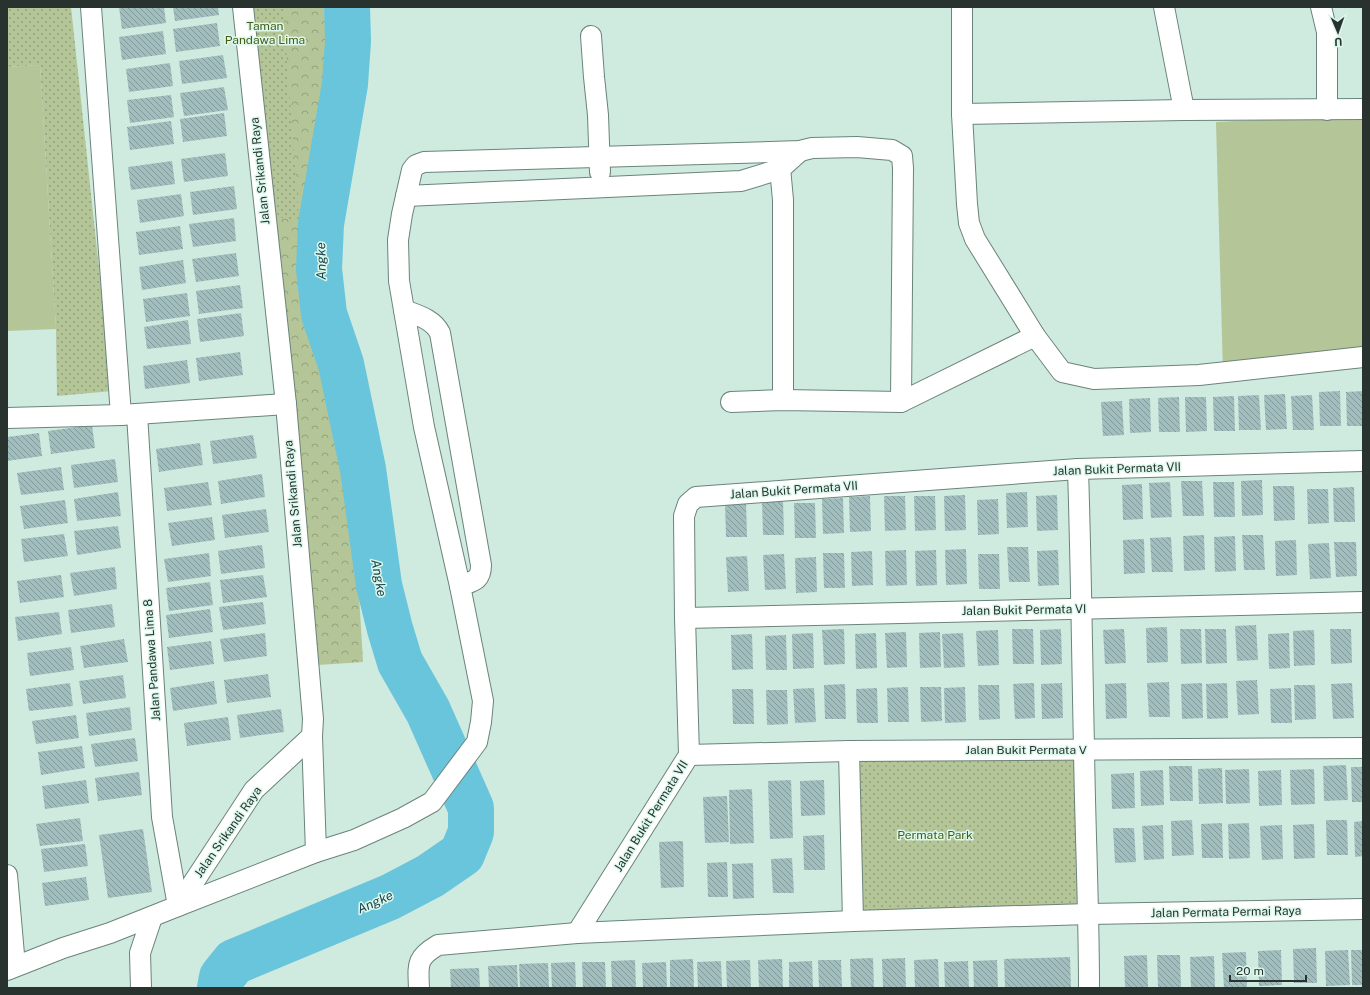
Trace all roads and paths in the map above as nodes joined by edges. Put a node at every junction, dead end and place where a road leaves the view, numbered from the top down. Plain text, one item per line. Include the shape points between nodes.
1 (90, 7) edge
2 (242, 7) edge
3 (962, 7) edge
4 (1164, 7) edge
5 (1321, 7) edge
6 (591, 36) dead end
7 (1363, 109) edge
8 (1184, 110) junction
9 (1326, 110) junction
10 (962, 114) junction
11 (600, 158) junction
12 (779, 160) junction
13 (599, 188) junction
14 (406, 196) junction
15 (404, 310) junction
16 (1035, 336) junction
17 (1363, 357) edge
18 (783, 400) junction
19 (731, 402) dead end
20 (901, 402) junction
21 (286, 404) junction
22 (129, 414) junction
23 (7, 418) edge
24 (1363, 461) edge
25 (1078, 469) junction
26 (460, 586) junction
27 (1363, 602) edge
28 (1082, 609) junction
29 (685, 618) junction
30 (312, 736) junction
31 (1363, 748) edge
32 (1084, 749) junction
33 (849, 751) junction
34 (689, 755) junction
35 (316, 852) junction
36 (7, 875) edge
37 (178, 906) junction
38 (1363, 909) edge
39 (1089, 914) junction
40 (152, 917) junction
41 (853, 921) junction
42 (110, 933) junction
43 (577, 933) junction
44 (140, 953) junction
45 (11, 968) edge
46 (140, 988) edge
47 (419, 988) edge
48 (1089, 988) edge

1 - 22 street, Jalan Pandawa Lima 8
2 - 21 street, Jalan Srikandi Raya
3 - 10 street
4 - 8 street
5 - 9 street via 1327,32
6 - 11 street
7 - 9 street
8 - 9 street
8 - 10 street
10 - 16 street via 969,223 976,239
11 - 12 street
11 - 13 street
11 - 14 street via 424,162 412,170
12 - 13 street via 741,181
12 - 18 street via 783,200
12 - 20 street via 812,148 858,147 892,150 902,156
13 - 14 street
14 - 15 street via 398,240 399,281
15 - 26 street via 424,427
15 - 26 street via 431,321 440,333 481,565 477,579
16 - 17 street via 1062,372 1094,379 1199,375
16 - 20 street
18 - 19 street
18 - 20 street
21 - 22 street
21 - 30 street, Jalan Srikandi Raya via 313,719
22 - 23 street
22 - 37 street, Jalan Pandawa Lima 8 via 162,817
24 - 25 street, Jalan Bukit Permata VII
25 - 28 street
25 - 29 street, Jalan Bukit Permata VII via 696,497 688,504 684,516
26 - 35 street via 483,701 482,722 477,742 432,802 354,840
27 - 28 street, Jalan Bukit Permata VI
28 - 29 street, Jalan Bukit Permata VI
28 - 32 street
29 - 34 street, Jalan Bukit Permata VII
30 - 35 street
30 - 37 street, Jalan Srikandi Raya via 254,790
31 - 32 street, Jalan Bukit Permata V
32 - 33 street, Jalan Bukit Permata V
32 - 39 street
33 - 34 street, Jalan Bukit Permata V
33 - 41 street
34 - 43 street, Jalan Bukit Permata VII
35 - 37 street
36 - 45 street
37 - 40 street
38 - 39 street, Jalan Permata Permai Raya
39 - 41 street, Jalan Permata Permai Raya
39 - 48 street
40 - 42 street
40 - 44 street
41 - 43 street, Jalan Permata Permai Raya
42 - 44 street via 130,942
42 - 45 street
43 - 47 street, Jalan Permata Permai Raya via 438,945 425,952 418,965
44 - 46 street

